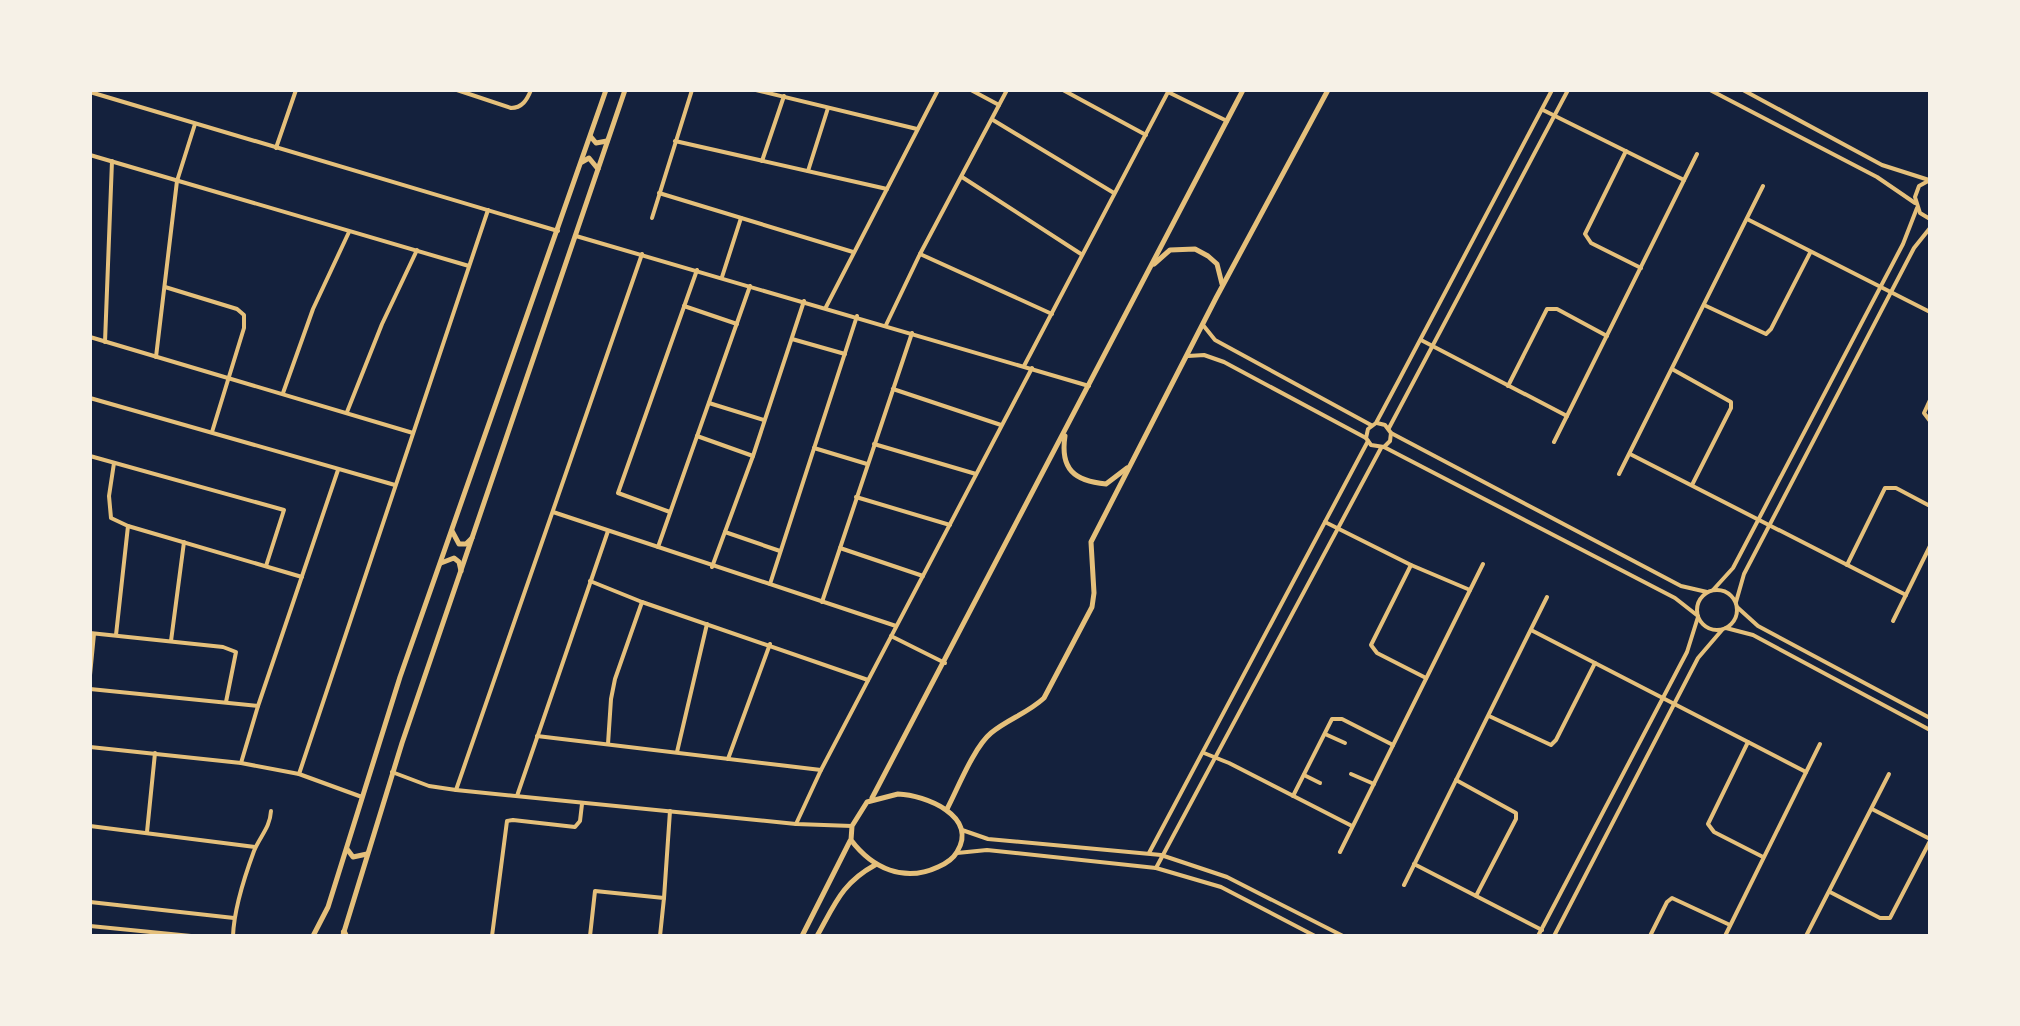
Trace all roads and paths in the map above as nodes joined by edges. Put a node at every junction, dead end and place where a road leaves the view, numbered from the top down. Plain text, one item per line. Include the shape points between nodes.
1 (117, 90) edge
2 (457, 90) edge
3 (531, 90) edge
4 (606, 90) edge
5 (625, 90) edge
6 (692, 90) edge
7 (756, 90) edge
8 (938, 90) edge
9 (971, 90) edge
10 (1007, 90) edge
11 (1243, 90) edge
12 (1328, 90) edge
13 (1552, 90) edge
14 (1568, 90) edge
15 (1710, 90) edge
16 (1743, 90) edge
17 (1067, 91) edge
18 (1168, 91) edge
19 (90, 92) edge
20 (295, 93) edge
21 (784, 96) junction
22 (116, 99) junction
23 (999, 105) junction
24 (828, 108) junction
25 (1543, 109) junction
26 (1555, 116) junction
27 (992, 120) junction
28 (1227, 121) junction
29 (195, 123) junction
30 (917, 129) junction
31 (1146, 135) junction
32 (590, 136) junction
33 (607, 141) junction
34 (675, 141) junction
35 (276, 148) junction
36 (1626, 151) junction
37 (1697, 154) dead end
38 (90, 155) edge
39 (112, 161) junction
40 (762, 161) junction
41 (581, 162) junction
42 (598, 170) junction
43 (808, 171) junction
44 (962, 177) junction
45 (1684, 180) junction
46 (1930, 180) edge
47 (177, 181) junction
48 (1763, 186) dead end
49 (887, 189) junction
50 (659, 193) junction
51 (1114, 193) junction
52 (1916, 205) junction
53 (488, 210) junction
54 (652, 218) dead end
55 (741, 218) junction
56 (1746, 219) junction
57 (1930, 219) edge
58 (1930, 228) edge
59 (558, 231) junction
60 (349, 232) junction
61 (576, 236) junction
62 (417, 250) junction
63 (853, 252) junction
64 (1810, 253) junction
65 (642, 254) junction
66 (920, 254) junction
67 (1082, 254) junction
68 (469, 266) junction
69 (1151, 267) junction
70 (1641, 268) junction
71 (697, 270) junction
72 (722, 278) junction
73 (750, 286) junction
74 (165, 287) junction
75 (1879, 287) junction
76 (1892, 293) junction
77 (1216, 298) junction
78 (804, 301) junction
79 (1704, 304) junction
80 (684, 306) junction
81 (826, 307) junction
82 (1930, 312) edge
83 (1052, 314) junction
84 (857, 316) junction
85 (737, 324) junction
86 (1202, 324) junction
87 (886, 325) junction
88 (912, 333) junction
89 (1607, 336) junction
90 (90, 337) edge
91 (792, 339) junction
92 (1421, 340) junction
93 (105, 342) junction
94 (1431, 346) junction
95 (845, 354) junction
96 (1188, 356) junction
97 (156, 357) junction
98 (1024, 366) junction
99 (1032, 368) junction
100 (1672, 369) junction
101 (228, 377) junction
102 (1089, 386) junction
103 (1508, 386) junction
104 (893, 389) junction
105 (283, 393) junction
106 (90, 398) edge
107 (1930, 400) edge
108 (709, 403) junction
109 (347, 412) junction
110 (1567, 416) junction
111 (764, 420) junction
112 (1930, 421) edge
113 (1374, 424) junction
114 (1001, 425) junction
115 (1067, 429) junction
116 (1390, 431) junction
117 (212, 432) junction
118 (413, 433) junction
119 (697, 436) junction
120 (1367, 440) junction
121 (1554, 442) dead end
122 (874, 444) junction
123 (1382, 447) junction
124 (814, 448) junction
125 (1630, 453) junction
126 (90, 456) edge
127 (753, 456) junction
128 (114, 463) junction
129 (867, 464) junction
130 (1130, 465) junction
131 (338, 470) junction
132 (976, 474) junction
133 (1619, 474) dead end
134 (395, 485) junction
135 (1692, 485) junction
136 (856, 497) junction
137 (1930, 506) edge
138 (553, 512) junction
139 (670, 512) junction
140 (1758, 519) junction
141 (1325, 522) junction
142 (951, 525) junction
143 (1770, 525) junction
144 (128, 526) junction
145 (1336, 527) junction
146 (452, 531) junction
147 (608, 531) junction
148 (725, 532) junction
149 (473, 537) junction
150 (184, 542) junction
151 (1930, 546) edge
152 (658, 547) junction
153 (840, 548) junction
154 (780, 551) junction
155 (439, 564) junction
156 (1483, 564) dead end
157 (1411, 565) junction
158 (1847, 565) junction
159 (266, 566) junction
160 (712, 567) junction
161 (461, 572) junction
162 (923, 576) junction
163 (302, 577) junction
164 (590, 581) junction
165 (770, 584) junction
166 (1470, 590) junction
167 (1713, 590) junction
168 (1707, 592) junction
169 (1906, 595) junction
170 (1547, 597) dead end
171 (642, 602) junction
172 (822, 602) junction
173 (1737, 604) junction
174 (1698, 616) junction
175 (1893, 621) dead end
176 (707, 624) junction
177 (896, 626) junction
178 (1724, 629) junction
179 (1531, 630) junction
180 (92, 633) edge
181 (116, 635) junction
182 (891, 636) junction
183 (171, 641) junction
184 (770, 644) junction
185 (945, 663) junction
186 (1595, 663) junction
187 (90, 675) edge
188 (1426, 678) junction
189 (868, 680) junction
190 (90, 689) edge
191 (1663, 698) junction
192 (226, 702) junction
193 (1674, 703) junction
194 (258, 706) junction
195 (1488, 715) junction
196 (1930, 718) edge
197 (1930, 730) edge
198 (1325, 734) junction
199 (537, 736) junction
200 (1748, 742) junction
201 (1345, 743) dead end
202 (608, 744) junction
203 (1820, 744) dead end
204 (1393, 745) junction
205 (90, 747) edge
206 (677, 752) junction
207 (155, 753) junction
208 (1204, 753) junction
209 (1214, 757) junction
210 (728, 759) junction
211 (241, 763) junction
212 (821, 770) junction
213 (392, 772) junction
214 (1806, 772) junction
215 (299, 774) junction
216 (1351, 774) dead end
217 (1889, 774) dead end
218 (1304, 775) junction
219 (1456, 780) junction
220 (1320, 783) dead end
221 (1374, 784) junction
222 (456, 790) junction
223 (517, 796) junction
224 (1293, 796) junction
225 (362, 797) junction
226 (872, 798) junction
227 (582, 803) junction
228 (947, 809) junction
229 (1872, 809) junction
230 (271, 811) dead end
231 (670, 811) junction
232 (796, 824) junction
233 (90, 826) edge
234 (852, 826) junction
235 (1353, 826) junction
236 (961, 830) junction
237 (147, 832) junction
238 (851, 840) junction
239 (1930, 840) edge
240 (255, 847) junction
241 (347, 848) junction
242 (1340, 852) dead end
243 (957, 853) junction
244 (1149, 853) junction
245 (367, 854) junction
246 (1161, 855) junction
247 (1764, 857) junction
248 (1414, 864) junction
249 (875, 865) junction
250 (1156, 868) junction
251 (1404, 885) dead end
252 (1829, 892) junction
253 (1476, 896) junction
254 (664, 898) junction
255 (90, 902) edge
256 (234, 918) junction
257 (1730, 925) junction
258 (90, 926) edge
259 (1540, 934) edge
260 (344, 935) edge
261 (191, 936) edge
262 (233, 936) edge
263 (313, 936) edge
264 (492, 936) edge
265 (590, 936) edge
266 (660, 936) edge
267 (802, 936) edge
268 (817, 936) edge
269 (1315, 936) edge
270 (1343, 936) edge
271 (1554, 936) edge
272 (1650, 936) edge
273 (1725, 936) edge
274 (1806, 936) edge

1 - 22 street
2 - 3 street via 517,108
4 - 32 street
5 - 33 street
6 - 34 street
7 - 21 street
8 - 30 street
9 - 23 street
10 - 23 street
11 - 28 street
12 - 77 street
13 - 25 street
14 - 26 street
15 - 52 street via 1877,177
16 - 46 street via 1882,165
17 - 31 street
18 - 28 street
18 - 31 street
19 - 22 street
20 - 35 street
21 - 24 street
21 - 40 street
22 - 29 street
23 - 27 street
24 - 30 street
24 - 43 street
25 - 26 street
25 - 92 street
26 - 36 street
26 - 94 street
27 - 44 street
27 - 51 street
28 - 69 street
29 - 35 street
29 - 47 street
30 - 49 street
31 - 51 street
32 - 33 street via 596,143
32 - 41 street
33 - 42 street
34 - 40 street
34 - 50 street
35 - 53 street
36 - 45 street
36 - 70 street via 1586,238
37 - 45 street
38 - 39 street
39 - 47 street
39 - 93 street
40 - 43 street
41 - 42 street via 589,158
41 - 59 street
42 - 61 street
43 - 49 street
44 - 66 street
44 - 67 street
45 - 70 street
46 - 52 street via 1919,186
47 - 60 street
47 - 74 street
48 - 56 street
49 - 63 street
50 - 54 street
50 - 55 street
51 - 67 street
52 - 57 street
52 - 75 street via 1903,244
53 - 59 street
53 - 68 street
55 - 63 street
55 - 72 street
56 - 64 street
56 - 79 street
58 - 76 street
59 - 146 street
60 - 62 street
60 - 105 street via 313,309
61 - 65 street
61 - 149 street
62 - 68 street
62 - 109 street
63 - 81 street
64 - 75 street
64 - 79 street via 1769,332
65 - 71 street
65 - 138 street
66 - 83 street
66 - 87 street
67 - 83 street
68 - 118 street
69 - 77 street via 1170,250 1195,249 1221,272 1223,286
69 - 102 street
70 - 89 street
71 - 72 street
71 - 80 street
72 - 73 street
73 - 78 street
73 - 85 street
74 - 97 street
74 - 101 street via 244,315
75 - 76 street
75 - 140 street
76 - 82 street
76 - 143 street
77 - 86 street
78 - 81 street
78 - 91 street
79 - 100 street
80 - 85 street
80 - 139 street via 618,493
81 - 84 street
83 - 98 street
84 - 87 street
84 - 95 street
85 - 108 street
86 - 96 street
86 - 113 street via 1215,340
87 - 88 street
88 - 98 street
88 - 104 street
89 - 103 street via 1557,309 1547,309
89 - 110 street
90 - 93 street
91 - 95 street
91 - 111 street
92 - 94 street
92 - 113 street
93 - 97 street
94 - 103 street
94 - 116 street
95 - 124 street
96 - 120 street via 1224,362
96 - 130 street
97 - 101 street
98 - 99 street
99 - 102 street
99 - 114 street
100 - 125 street
100 - 135 street via 1731,402
101 - 105 street
101 - 117 street
102 - 115 street
103 - 110 street
104 - 114 street
104 - 122 street
105 - 109 street
106 - 117 street
107 - 112 street via 1924,413
108 - 111 street
108 - 119 street
109 - 118 street
110 - 121 street
111 - 127 street
113 - 116 street
113 - 120 street
114 - 132 street
115 - 130 street via 1066,465 1081,479 1106,484
115 - 185 street
116 - 123 street via 1390,441
116 - 168 street via 1681,586
117 - 131 street
118 - 134 street
119 - 127 street
119 - 139 street
120 - 123 street
120 - 141 street
122 - 129 street
122 - 132 street
123 - 145 street
123 - 174 street via 1675,598
124 - 129 street
124 - 154 street
125 - 133 street
125 - 135 street
126 - 128 street
127 - 148 street
128 - 144 street via 110,515
128 - 159 street via 284,510
129 - 136 street
130 - 228 street via 1091,542 1092,607 1044,698 991,733
131 - 134 street
131 - 163 street
132 - 142 street
134 - 215 street
135 - 140 street
136 - 142 street
136 - 153 street
137 - 158 street via 1885,488
138 - 147 street
138 - 222 street
139 - 152 street
140 - 143 street
140 - 167 street via 1733,568
141 - 145 street
141 - 208 street
142 - 162 street
143 - 158 street
143 - 173 street via 1744,574
144 - 150 street
144 - 181 street
145 - 157 street
145 - 209 street
146 - 149 street via 459,544
146 - 155 street
147 - 152 street
147 - 164 street
148 - 154 street
148 - 160 street
149 - 161 street
150 - 159 street
150 - 183 street
151 - 169 street
152 - 160 street
153 - 162 street
153 - 172 street
154 - 165 street
155 - 161 street via 454,558
155 - 225 street
156 - 166 street
157 - 166 street
157 - 188 street via 1371,645
158 - 169 street
159 - 163 street
160 - 165 street
161 - 213 street
162 - 177 street
163 - 194 street
164 - 171 street
164 - 199 street
165 - 172 street
166 - 188 street
167 - 168 street
167 - 173 street via 1727,592
168 - 174 street via 1699,600
169 - 175 street
170 - 179 street
171 - 176 street
171 - 202 street via 615,679
172 - 177 street
173 - 178 street via 1735,619
173 - 196 street via 1758,626
174 - 178 street via 1710,629
174 - 191 street via 1687,652
176 - 184 street
176 - 206 street
177 - 182 street
178 - 193 street via 1698,658
178 - 197 street via 1753,635
179 - 186 street
179 - 195 street
180 - 181 street
180 - 187 street
181 - 183 street
182 - 185 street
182 - 189 street
183 - 192 street via 236,652
184 - 189 street
184 - 210 street
185 - 226 street
186 - 191 street
186 - 195 street via 1551,745
188 - 204 street
189 - 212 street
190 - 192 street
191 - 193 street
191 - 259 street
192 - 194 street
193 - 200 street
193 - 271 street
194 - 211 street
195 - 219 street
198 - 201 street
198 - 204 street via 1332,719 1339,718
198 - 218 street
199 - 202 street
199 - 223 street
200 - 214 street
200 - 247 street via 1708,824
202 - 206 street
203 - 214 street
204 - 221 street
205 - 207 street
206 - 210 street
207 - 211 street
207 - 237 street
208 - 209 street
208 - 244 street
209 - 224 street
209 - 246 street
210 - 212 street
211 - 215 street
212 - 232 street
213 - 222 street
213 - 245 street
214 - 247 street
215 - 225 street
216 - 221 street
217 - 229 street
218 - 220 street
218 - 224 street
219 - 248 street
219 - 253 street via 1516,813
221 - 235 street
222 - 223 street
223 - 227 street
224 - 235 street
225 - 241 street
226 - 228 street via 910,794
226 - 234 street
227 - 231 street
227 - 264 street via 575,827 506,823
228 - 236 street
229 - 239 street
229 - 252 street
230 - 240 street
231 - 232 street
231 - 254 street
232 - 234 street
233 - 237 street
234 - 238 street
235 - 242 street
236 - 243 street
236 - 244 street via 988,839
237 - 240 street
238 - 249 street
238 - 267 street
239 - 252 street via 1890,918
240 - 256 street
241 - 245 street via 353,857
241 - 263 street
243 - 249 street via 946,864 913,875
243 - 250 street via 987,850
244 - 246 street
245 - 260 street
246 - 250 street
246 - 270 street via 1227,877
247 - 257 street
248 - 251 street
248 - 253 street
249 - 268 street via 845,886
250 - 269 street via 1221,887
252 - 274 street
253 - 259 street
254 - 265 street via 595,891
254 - 266 street
255 - 256 street
256 - 262 street
257 - 272 street via 1672,898
257 - 273 street
258 - 261 street

